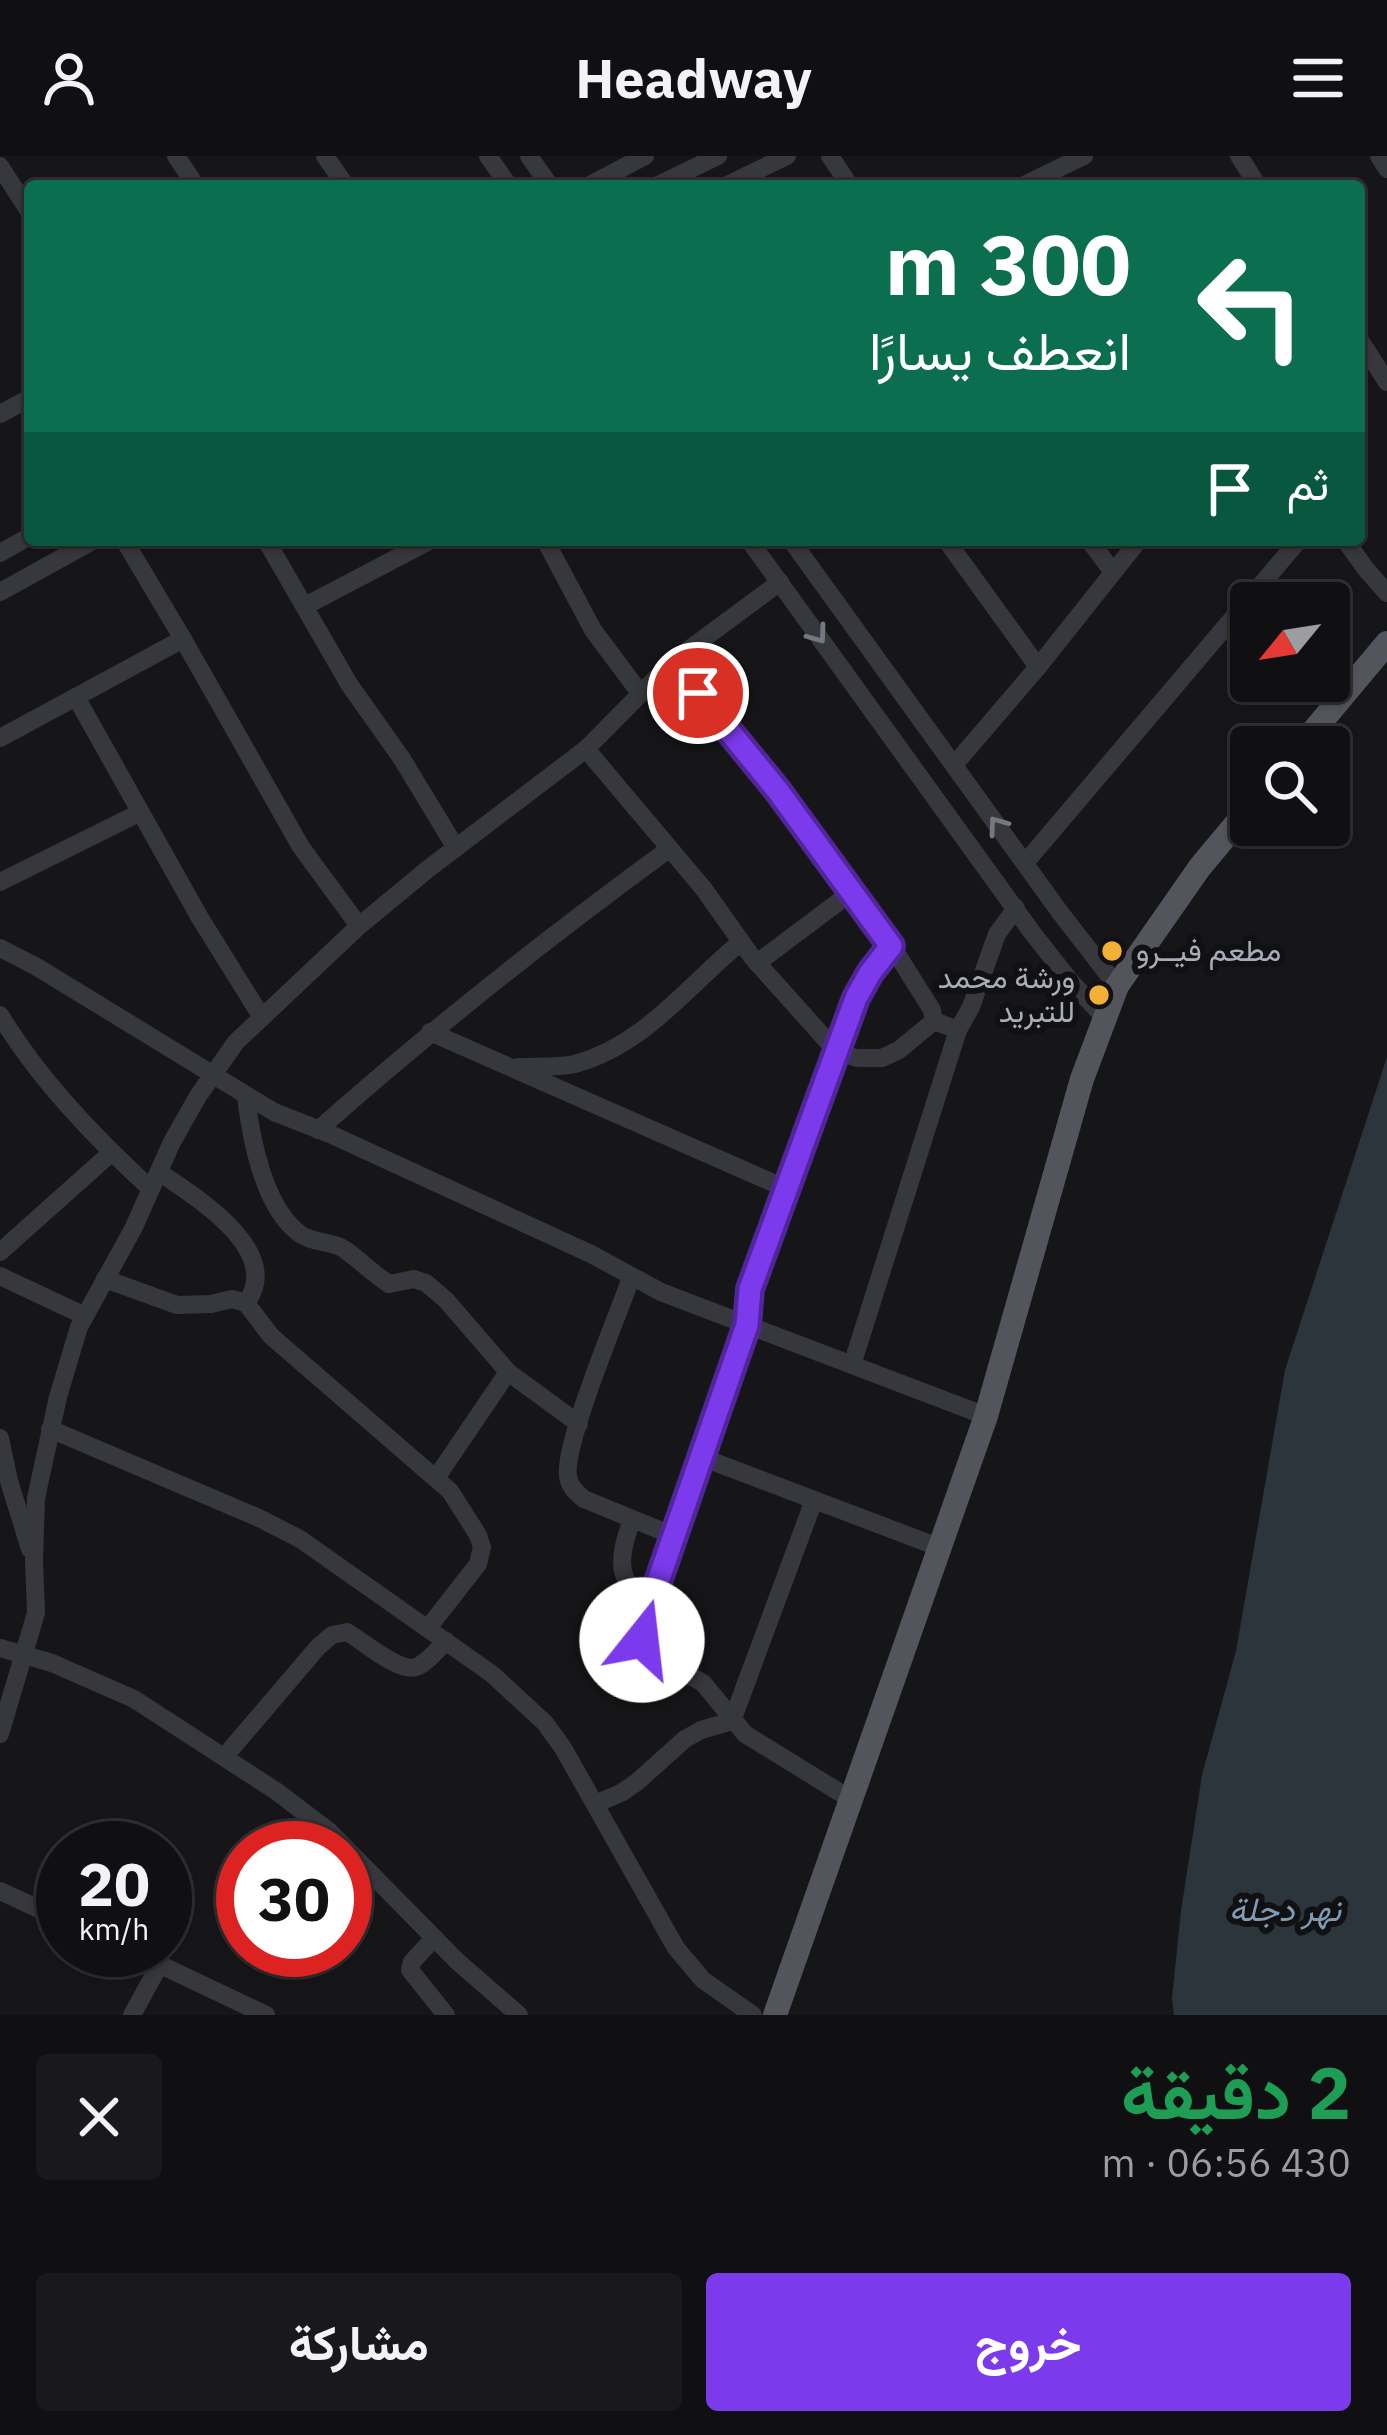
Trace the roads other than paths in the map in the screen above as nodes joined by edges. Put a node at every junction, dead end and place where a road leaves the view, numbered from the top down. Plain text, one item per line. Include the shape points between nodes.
1 (645, 156) edge
2 (718, 156) edge
3 (787, 156) edge
4 (1084, 156) edge
5 (1378, 156) edge
6 (0, 166) edge
7 (1387, 169) edge
8 (599, 180) edge
9 (668, 180) edge
10 (737, 180) edge
11 (1034, 180) edge
12 (24, 204) edge
13 (1365, 349) edge
14 (1387, 382) edge
15 (83, 546) edge
16 (128, 546) edge
17 (270, 546) edge
18 (420, 546) edge
19 (548, 546) edge
20 (753, 546) edge
21 (794, 546) edge
22 (950, 546) edge
23 (1094, 546) edge
24 (1133, 546) edge
25 (1294, 546) edge
26 (1350, 546) edge
27 (1113, 572) junction
28 (780, 582) junction
29 (0, 592) edge
30 (1387, 593) edge
31 (305, 606) junction
32 (183, 639) junction
33 (1387, 643) edge
34 (672, 662) junction
35 (1039, 667) junction
36 (640, 693) junction
37 (76, 697) junction
38 (1318, 726) edge
39 (0, 738) edge
40 (586, 749) junction
41 (953, 765) junction
42 (139, 812) junction
43 (1230, 831) edge
44 (456, 848) junction
45 (669, 849) junction
46 (1025, 863) junction
47 (0, 882) edge
48 (853, 891) junction
49 (1016, 908) junction
50 (359, 926) junction
51 (741, 942) junction
52 (891, 946) junction
53 (0, 948) edge
54 (757, 963) junction
55 (1118, 986) junction
56 (0, 1015) edge
57 (261, 1016) junction
58 (1106, 1019) junction
59 (934, 1021) junction
60 (958, 1030) junction
61 (430, 1032) junction
62 (837, 1052) junction
63 (512, 1068) junction
64 (212, 1076) junction
65 (246, 1096) junction
66 (318, 1130) junction
67 (111, 1153) junction
68 (155, 1181) junction
69 (787, 1189) junction
70 (0, 1252) edge
71 (1, 1277) edge
72 (631, 1278) junction
73 (105, 1279) junction
74 (0, 1294) edge
75 (246, 1303) junction
76 (85, 1316) junction
77 (747, 1325) junction
78 (852, 1365) junction
79 (508, 1372) junction
80 (986, 1416) junction
81 (579, 1424) junction
82 (50, 1429) junction
83 (0, 1438) edge
84 (701, 1457) junction
85 (436, 1478) junction
86 (814, 1499) junction
87 (632, 1519) junction
88 (674, 1537) junction
89 (941, 1548) junction
90 (34, 1561) junction
91 (649, 1609) junction
92 (428, 1628) junction
93 (446, 1641) junction
94 (0, 1648) edge
95 (25, 1655) junction
96 (732, 1720) junction
97 (0, 1734) edge
98 (225, 1756) junction
99 (852, 1800) junction
100 (595, 1804) junction
101 (0, 1891) edge
102 (36, 1908) edge
103 (434, 1938) junction
104 (153, 1977) edge
105 (187, 1977) edge
106 (131, 2015) edge
107 (266, 2015) edge
108 (446, 2015) edge
109 (519, 2015) edge
110 (753, 2015) edge
111 (776, 2015) edge

1 - 8 street
2 - 9 street
3 - 10 street
4 - 11 street
5 - 7 street
6 - 12 street
13 - 14 street
15 - 29 street
16 - 32 street
17 - 31 street
18 - 31 street
19 - 36 street via 593,630
20 - 28 street
21 - 41 street
22 - 35 street
23 - 27 street
24 - 27 street
25 - 46 street
26 - 30 street
27 - 35 street
28 - 34 street
28 -> 49 street
31 - 44 street
32 - 37 street
32 - 50 street via 301,848
33 - 38 main road
34 - 36 street
34 - 48 street
35 - 41 street
36 - 40 street
37 - 39 street
37 - 42 street
40 - 44 street
40 - 45 street
46 -> 41 street
42 - 47 street
42 - 57 street
43 - 55 main road
44 - 50 street
45 - 51 street
45 - 61 street
46 - 55 street
48 - 52 street
48 - 54 street
49 - 58 street
49 - 60 street
50 - 57 street
51 - 54 street
51 - 63 street via 616,1046 571,1065
52 - 59 street
52 - 62 street via 856,998
53 - 64 street
54 - 62 street
55 - 58 main road
56 - 67 street
57 - 64 street
58 - 80 main road
59 - 60 street
59 - 62 street via 883,1058
60 - 78 street
61 - 63 street
61 - 66 street
62 - 69 street
63 - 69 street
64 - 65 street
64 - 68 street
65 - 66 street
65 - 79 street via 260,1165 294,1230 344,1249 389,1284 426,1283
66 - 72 street
67 - 68 street
67 - 70 street
68 - 73 street
68 - 75 street via 214,1210 242,1242 255,1278
69 - 77 street via 750,1289
71 - 74 street
71 - 76 street
72 - 77 street
72 - 81 street
73 - 75 street via 177,1305
73 - 76 street
75 - 85 street via 272,1336
76 - 82 street
77 - 78 street
77 - 84 street
78 - 80 street
79 - 81 street
79 - 85 street
80 - 89 main road
81 - 87 street via 571,1486
82 - 90 street
82 - 92 street via 279,1528
83 - 90 street
84 - 86 street
84 - 88 street
85 - 92 street via 466,1512 482,1547 478,1564
86 - 89 street
86 - 96 street
87 - 88 street
87 - 91 street via 622,1570
88 - 91 street
89 - 99 main road
90 - 95 street via 36,1613
91 - 96 street via 641,1634 648,1651 703,1683
92 - 93 street
93 - 98 street via 410,1668 347,1632 332,1635
93 - 100 street via 545,1723
94 - 95 street
95 - 97 street
95 - 98 street via 134,1699
96 - 99 street
96 - 100 street via 685,1738 638,1782
98 - 103 street via 330,1832
99 - 111 main road
100 - 110 street via 676,1948
101 - 102 street
103 - 108 street via 410,1970
103 - 109 street
104 - 106 street
105 - 107 street

